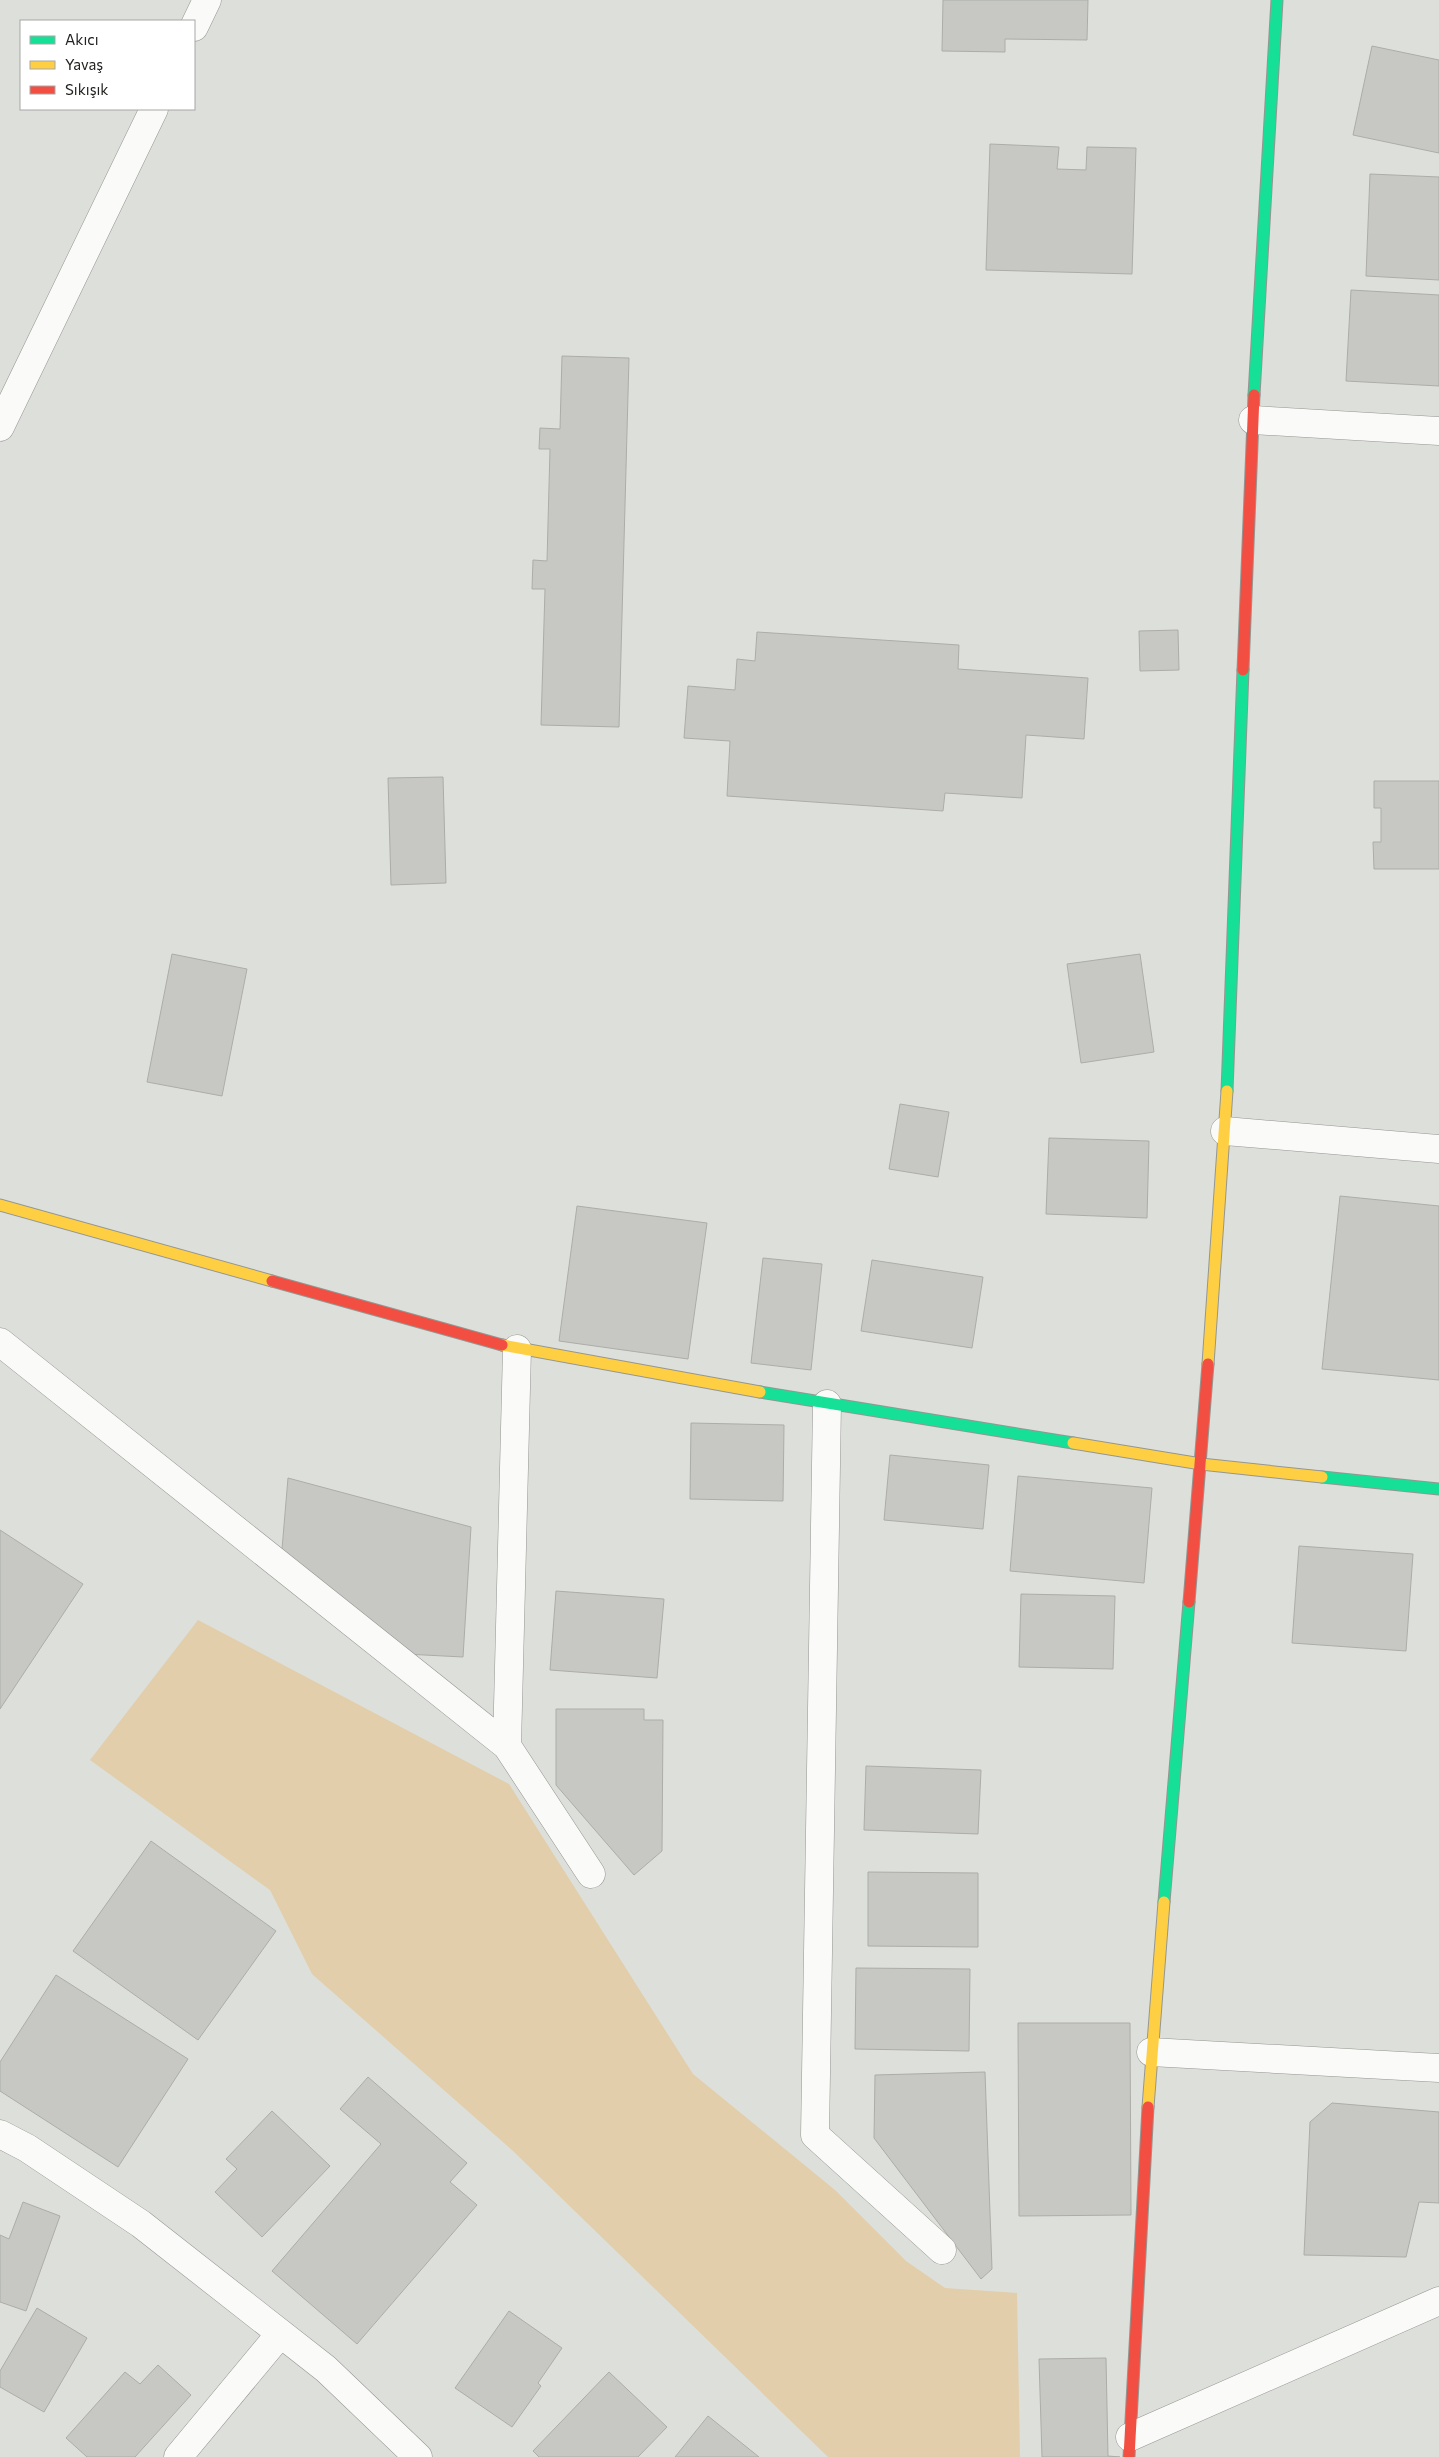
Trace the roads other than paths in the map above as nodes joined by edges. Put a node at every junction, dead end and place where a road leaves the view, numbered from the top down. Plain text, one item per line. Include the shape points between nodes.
1 (207, 0) edge
2 (1277, 0) edge
3 (195, 25) edge
4 (154, 110) edge
5 (1253, 420) junction
6 (0, 427) edge
7 (1439, 430) edge
8 (1225, 1131) junction
9 (1439, 1149) edge
10 (0, 1205) edge
11 (0, 1342) edge
12 (517, 1349) junction
13 (827, 1404) junction
14 (1201, 1464) junction
15 (1439, 1489) edge
16 (506, 1746) junction
17 (592, 1874) dead end
18 (1151, 2052) junction
19 (1439, 2068) edge
20 (0, 2134) edge
21 (942, 2250) dead end
22 (1439, 2301) edge
23 (280, 2334) junction
24 (1130, 2447) edge
25 (178, 2457) edge
26 (418, 2457) edge

1 - 3 street
2 - 5 street
4 - 6 street
5 - 7 street
5 - 8 street
8 - 9 street
8 - 14 street
10 - 12 street
11 - 16 street
12 - 13 street
12 - 16 street
13 - 14 street
13 - 21 street via 815,2135
14 - 15 street
14 - 18 street
16 - 17 street
18 - 19 street
18 - 24 street
20 - 23 street via 27,2148 141,2224
22 - 24 street
23 - 25 street
23 - 26 street via 326,2369

